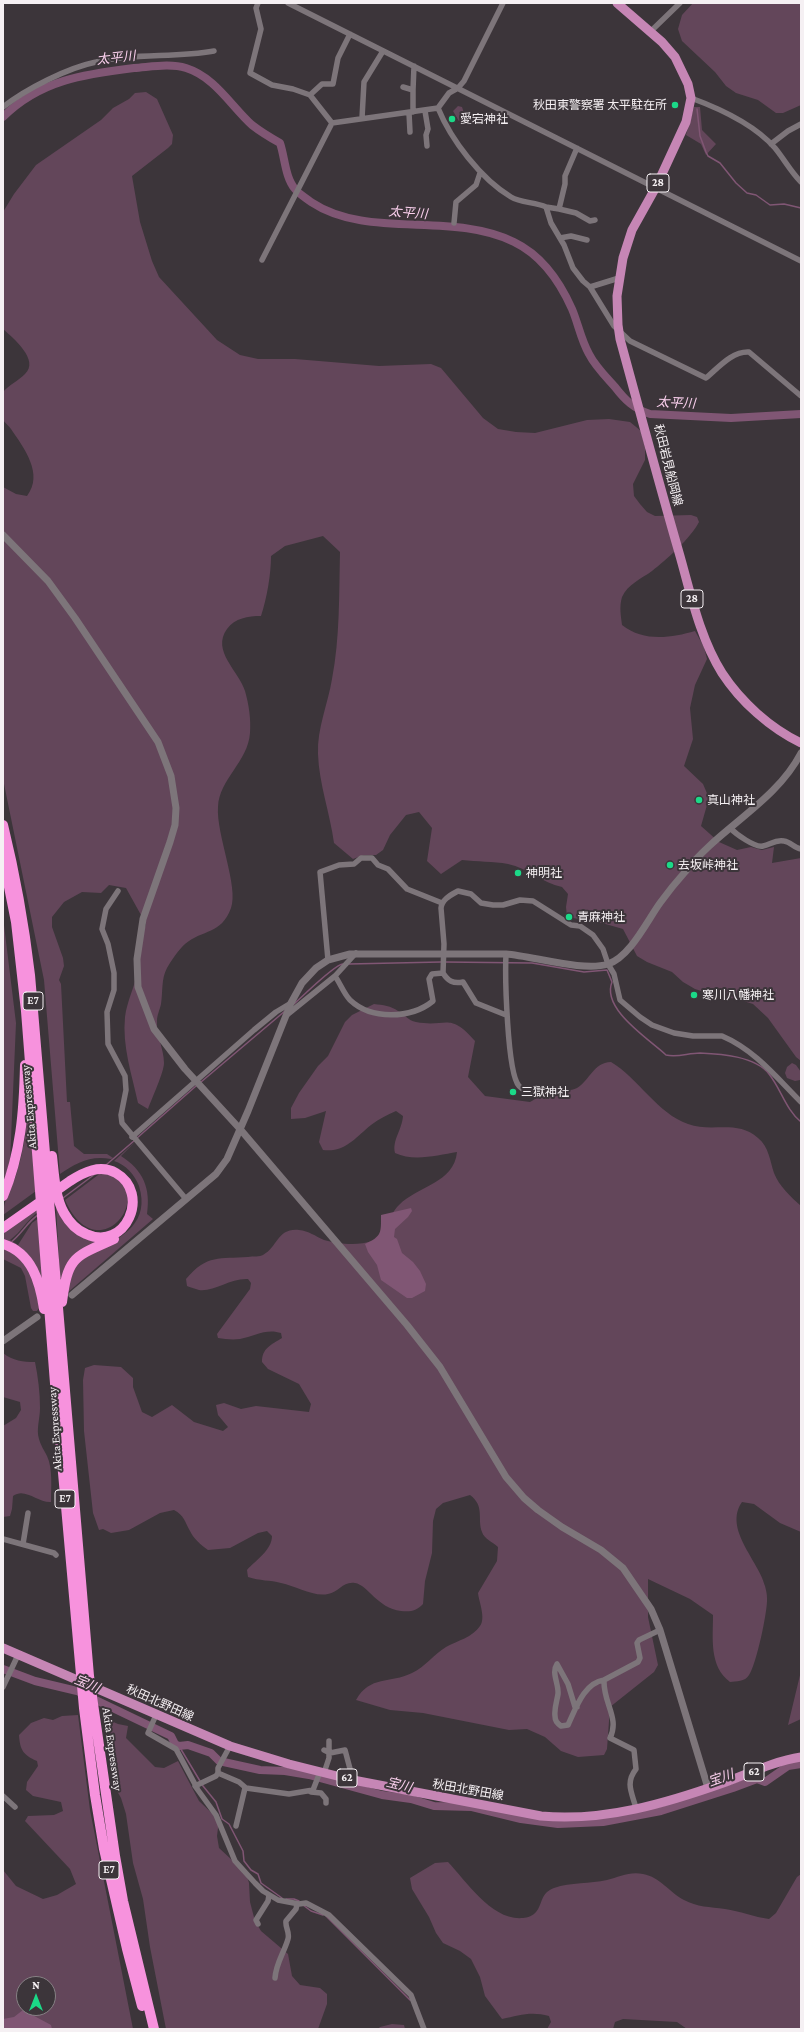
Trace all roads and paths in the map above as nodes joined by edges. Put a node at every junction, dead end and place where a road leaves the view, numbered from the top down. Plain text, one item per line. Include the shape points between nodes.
1 (258, 3) edge
2 (288, 3) edge
3 (503, 3) edge
4 (617, 3) edge
5 (680, 3) edge
6 (650, 32) junction
7 (350, 34) junction
8 (214, 51) dead end
9 (383, 51) junction
10 (414, 66) junction
11 (403, 87) dead end
12 (458, 88) junction
13 (413, 90) junction
14 (310, 95) junction
15 (691, 98) junction
16 (3, 107) edge
17 (438, 108) junction
18 (425, 111) junction
19 (411, 112) junction
20 (362, 118) junction
21 (332, 123) junction
22 (801, 124) edge
23 (410, 132) dead end
24 (771, 144) junction
25 (427, 146) dead end
26 (577, 148) junction
27 (480, 173) junction
28 (801, 182) edge
29 (656, 187) junction
30 (546, 207) junction
31 (559, 209) junction
32 (595, 220) dead end
33 (454, 222) dead end
34 (560, 238) junction
35 (587, 240) dead end
36 (262, 260) dead end
37 (801, 261) edge
38 (619, 278) junction
39 (590, 287) junction
40 (619, 330) junction
41 (801, 396) edge
42 (3, 535) edge
43 (801, 743) edge
44 (801, 754) edge
45 (3, 825) edge
46 (730, 828) junction
47 (801, 849) edge
48 (3, 857) edge
49 (118, 891) dead end
50 (442, 903) junction
51 (356, 953) junction
52 (506, 954) junction
53 (444, 958) junction
54 (328, 960) junction
55 (608, 964) junction
56 (443, 973) junction
57 (336, 976) junction
58 (291, 1003) junction
59 (26, 1011) junction
60 (288, 1014) junction
61 (506, 1015) junction
62 (196, 1081) junction
63 (539, 1093) dead end
64 (801, 1102) edge
65 (240, 1129) junction
66 (132, 1137) junction
67 (47, 1179) junction
68 (3, 1196) edge
69 (186, 1199) junction
70 (46, 1214) junction
71 (3, 1223) edge
72 (3, 1228) edge
73 (3, 1244) edge
74 (72, 1295) dead end
75 (38, 1317) dead end
76 (59, 1322) junction
77 (3, 1341) edge
78 (55, 1384) junction
79 (28, 1513) dead end
80 (3, 1539) edge
81 (23, 1544) junction
82 (56, 1555) dead end
83 (660, 1630) junction
84 (3, 1648) edge
85 (18, 1655) junction
86 (85, 1675) junction
87 (604, 1680) junction
88 (3, 1687) edge
89 (577, 1707) junction
90 (88, 1710) junction
91 (156, 1715) junction
92 (329, 1741) dead end
93 (230, 1746) junction
94 (327, 1752) junction
95 (801, 1757) edge
96 (218, 1773) junction
97 (321, 1775) junction
98 (353, 1780) junction
99 (196, 1787) junction
100 (245, 1788) junction
101 (708, 1788) junction
102 (311, 1792) junction
103 (3, 1796) edge
104 (326, 1803) dead end
105 (15, 1807) dead end
106 (636, 1808) junction
107 (236, 1826) dead end
108 (269, 1895) junction
109 (300, 1904) junction
110 (258, 1924) dead end
111 (275, 1978) dead end
112 (148, 2029) edge
113 (154, 2029) edge
114 (424, 2029) edge

1 - 14 street via 256,8 261,29 250,73 272,86
2 - 7 street
3 - 12 street via 464,81
4 - 6 main road, 秋田岩見船岡線 / 28
5 - 6 street
6 - 15 main road, 秋田岩見船岡線 / 28 via 675,57 688,84
7 - 9 street
7 - 14 street via 338,58 333,84 322,84
8 - 16 street via 191,55 96,61 62,73
9 - 10 street
9 - 20 street via 364,82
10 - 12 street
10 - 13 street
11 - 13 street
12 - 17 street via 449,93
12 - 26 street
13 - 19 street
14 - 21 street
15 - 24 street via 741,121
15 - 29 main road, 秋田岩見船岡線 / 28 via 686,122
17 - 18 street
17 - 27 street via 450,132
18 - 19 street
18 - 25 street
19 - 20 street
19 - 23 street
20 - 21 street
21 - 36 street
22 - 24 street
24 - 28 street
26 - 29 street
26 - 31 street via 565,176
27 - 30 street via 512,198
27 - 33 street via 476,185 456,202
29 - 37 street
29 - 38 main road, 秋田岩見船岡線 / 28 via 632,230
30 - 31 street
30 - 34 street via 551,223
31 - 32 street via 576,213 590,221
34 - 35 street via 571,236
34 - 39 street via 577,275
38 - 39 street
38 - 40 main road, 秋田岩見船岡線 / 28
39 - 40 street
40 - 41 street via 630,340 706,378 731,357 749,352
40 - 43 main road, 秋田岩見船岡線 / 28 via 687,582 710,650 722,673 745,702 773,726
42 - 62 street via 48,581 158,742 167,763 174,792 175,825 143,919 136,959 137,976 143,1002 154,1029
44 - 46 street via 788,776
45 - 67 highway, Akita Expressway / E7 via 24,921
46 - 47 street via 755,846 762,847 773,842 786,841 794,848
46 - 55 street via 685,871 626,952
48 - 59 highway, Akita Expressway / E7 via 16,922
49 - 66 street via 106,909 102,929 114,973 114,990 107,1012 108,1044 125,1076 122,1123
50 - 53 street
50 - 54 street via 407,889 388,869 378,865 372,858 361,858 354,864 339,865 320,872
50 - 55 street via 458,891 471,894 481,903 493,905 520,900 533,901 571,925 580,926 593,935 603,949
51 - 53 street
51 - 54 street
51 - 57 street
52 - 53 street
52 - 55 street via 577,965
52 - 61 street
53 - 56 street
54 - 58 street via 302,983
55 - 64 street via 614,974 620,1000 652,1026 674,1033 726,1038 741,1046 771,1070
56 - 57 street via 432,974 429,979 433,1001 425,1008 402,1015 367,1012 350,999
56 - 61 street via 448,980 456,984 463,982 476,1004
57 - 60 street
58 - 60 street
58 - 62 street via 254,1030
59 - 67 highway, Akita Expressway / E7
59 - 68 highway via 24,1099 20,1140 12,1174
60 - 65 street
61 - 63 street via 514,1075 518,1085 528,1092
62 - 65 street
62 - 66 street
65 - 69 street via 227,1159 216,1174
65 - 83 street via 440,1367 506,1477 538,1510 601,1550 624,1568 651,1608
66 - 69 street
67 - 70 highway, Akita Expressway / E7
67 - 72 highway via 60,1204 71,1224 82,1232 100,1238 110,1236 124,1226 132,1208 129,1185 122,1177 105,1169 91,1170 79,1176
69 - 74 street
70 - 76 highway, Akita Expressway / E7
70 - 78 highway, Akita Expressway / E7
71 - 76 highway via 85,1168 97,1165 116,1167 134,1184 138,1209 131,1226 114,1240 81,1254 72,1262 64,1287
73 - 78 highway via 18,1250 33,1267 43,1299
75 - 77 street
76 - 86 highway, Akita Expressway / E7
78 - 86 highway, Akita Expressway / E7
79 - 81 street
80 - 81 street
81 - 82 street via 54,1552
83 - 87 street via 639,1640 638,1662
83 - 101 street
84 - 85 main road, 秋田北野田線 / 62
85 - 88 street
85 - 91 main road, 秋田北野田線 / 62
86 - 90 highway, Akita Expressway / E7
87 - 89 street via 595,1682 587,1689
87 - 106 street via 606,1701 614,1722 610,1738 634,1750 636,1769 631,1774 629,1783
89 - 89 street via 568,1725 561,1726 556,1722 555,1708 559,1692 556,1682 557,1664
90 - 112 highway, Akita Expressway / E7 via 95,1795 104,1849
90 - 113 highway, Akita Expressway / E7 via 123,1901
91 - 93 main road, 秋田北野田線 / 62
91 - 99 street via 148,1733 176,1749
92 - 94 street
93 - 96 street
93 - 97 main road, 秋田北野田線 / 62
94 - 97 street
94 - 98 street via 345,1750
95 - 101 main road, 秋田北野田線 / 62
96 - 99 street
96 - 100 street
97 - 98 main road, 秋田北野田線 / 62
97 - 102 street
98 - 106 main road, 秋田北野田線 / 62 via 541,1816 566,1818 614,1814
99 - 108 street via 216,1815 235,1861
100 - 102 street via 289,1794
100 - 107 street
101 - 106 main road, 秋田北野田線 / 62
102 - 104 street via 321,1793
103 - 105 street
108 - 109 street via 278,1900
108 - 110 street via 256,1920
109 - 111 street via 286,1921 289,1938 276,1967
109 - 114 street via 329,1915 411,1994

